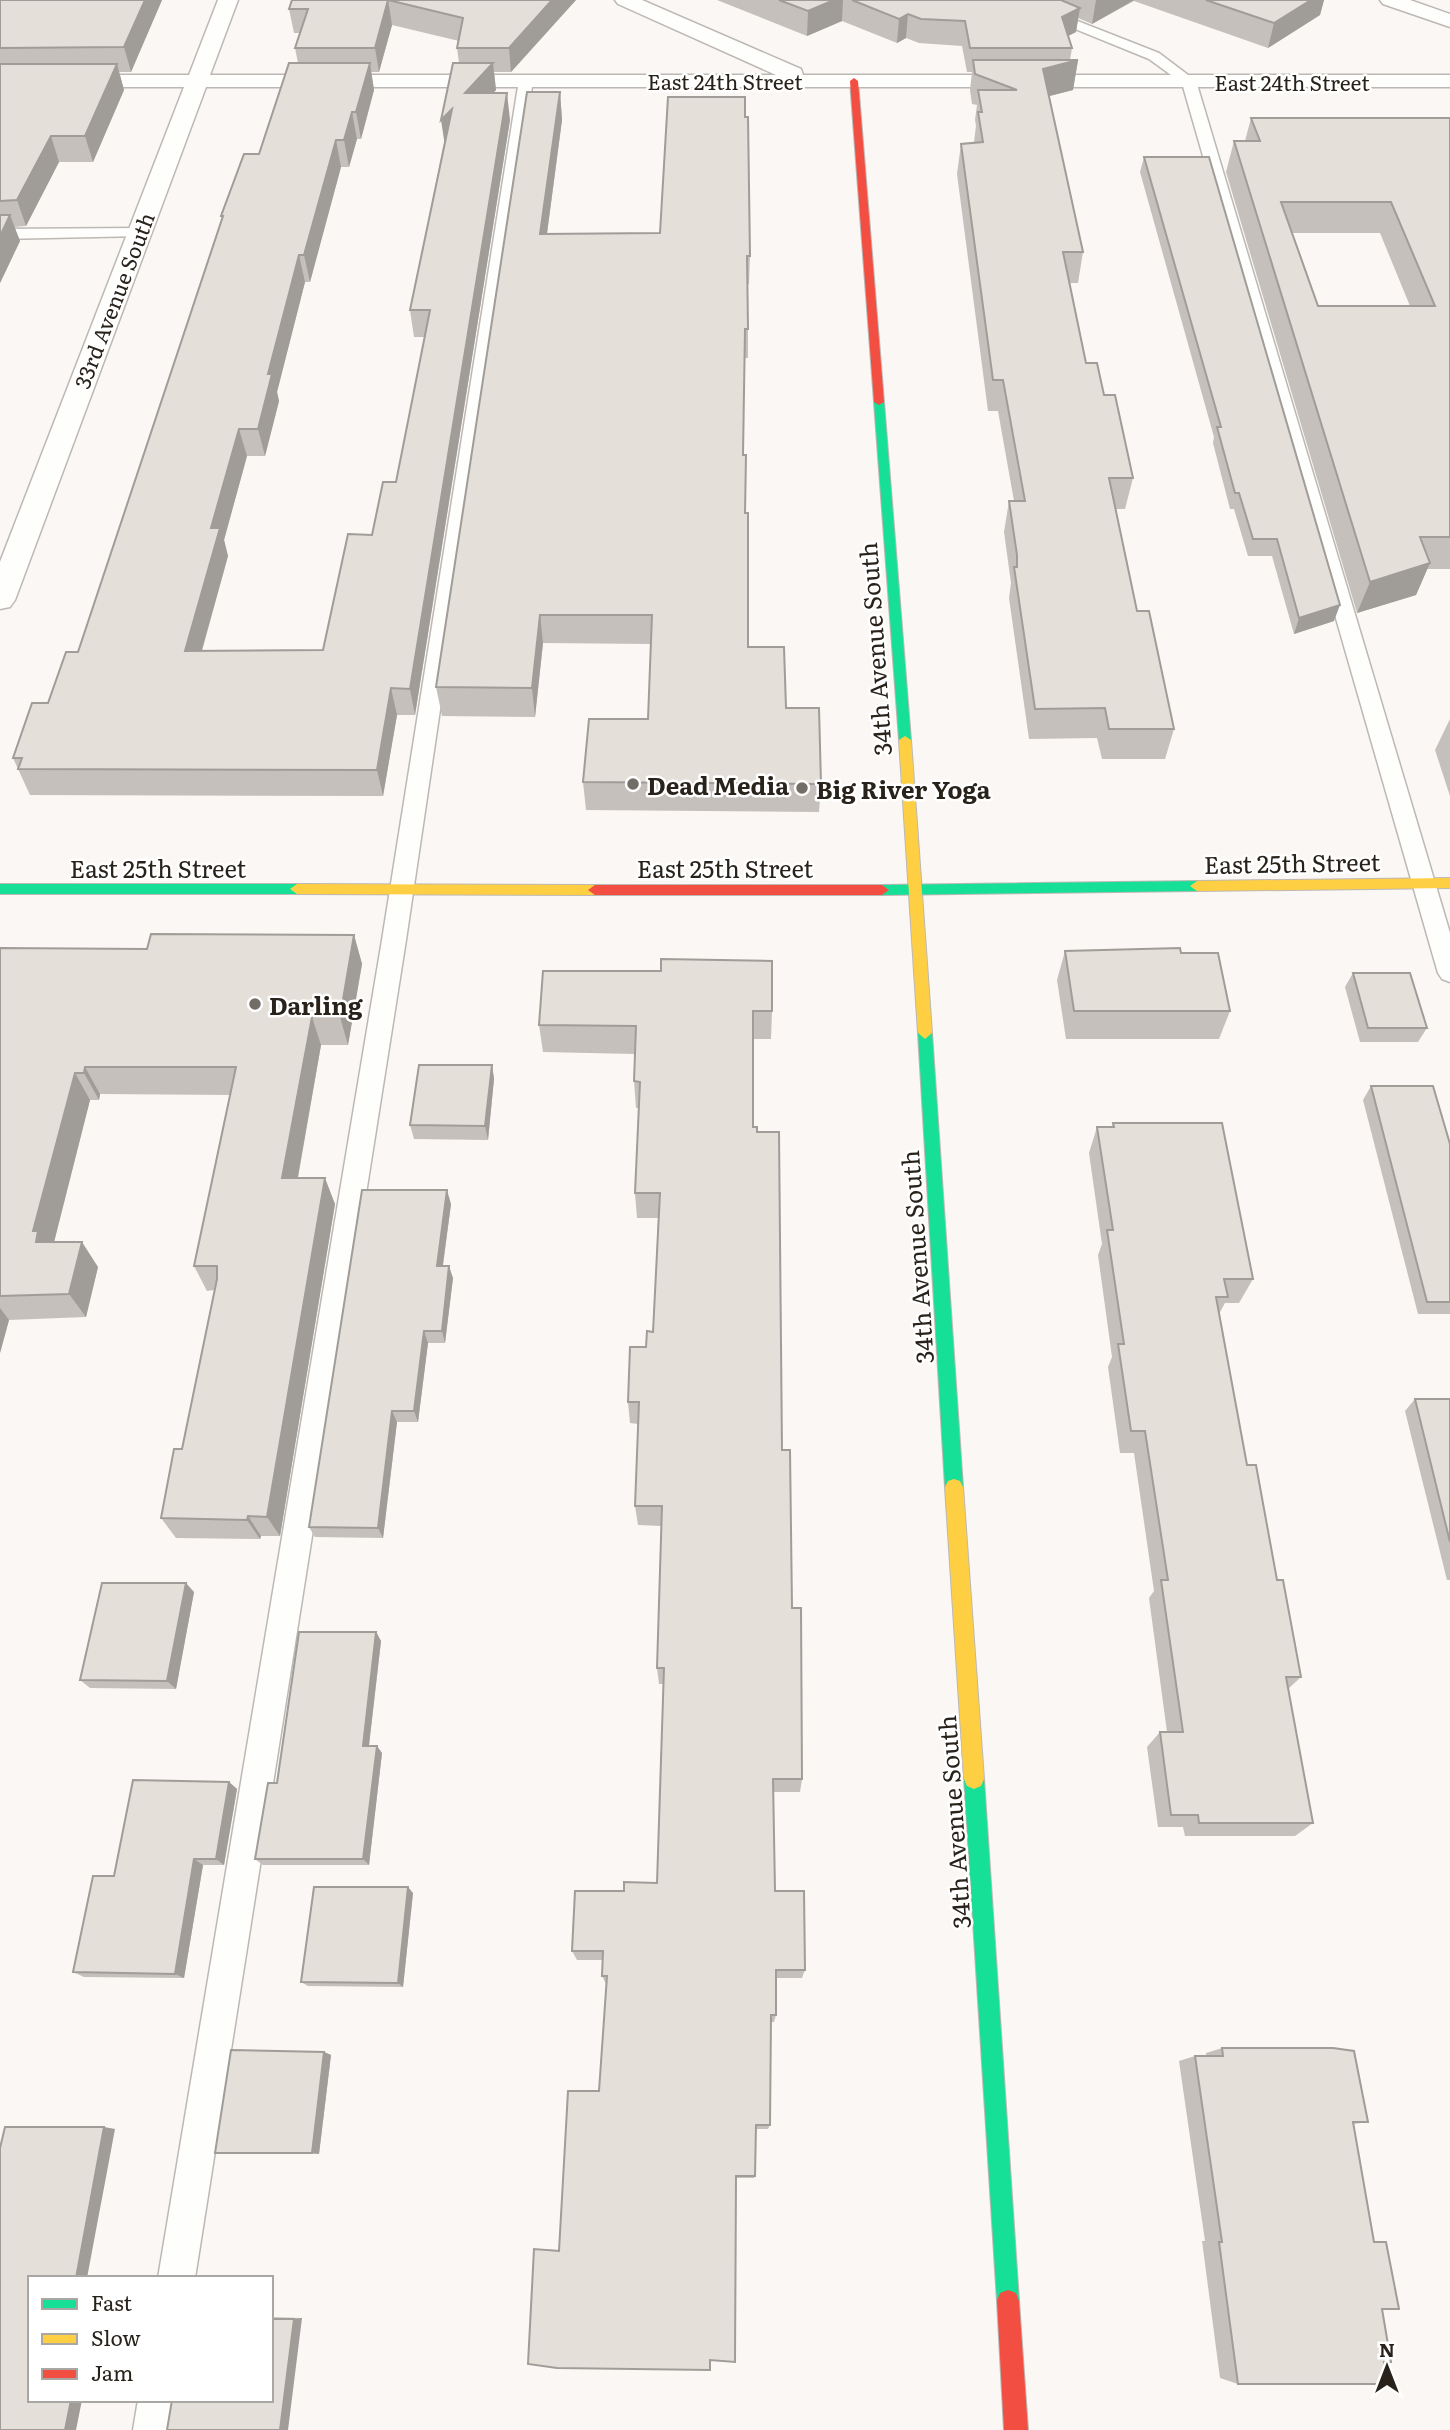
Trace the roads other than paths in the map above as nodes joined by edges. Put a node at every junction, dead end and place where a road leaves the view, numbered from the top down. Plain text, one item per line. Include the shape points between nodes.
1 (228, 0) edge
2 (625, 0) edge
3 (1011, 0) edge
4 (1390, 0) edge
5 (1450, 21) edge
6 (805, 79) junction
7 (526, 80) junction
8 (0, 81) edge
9 (195, 81) junction
10 (854, 81) junction
11 (1189, 81) junction
12 (1450, 81) edge
13 (138, 233) junction
14 (0, 234) edge
15 (1, 594) edge
16 (1424, 883) junction
17 (1450, 883) edge
18 (0, 889) edge
19 (402, 890) junction
20 (915, 890) junction
21 (1450, 973) edge
22 (177, 2276) edge
23 (157, 2402) edge
24 (152, 2430) edge
25 (1016, 2430) edge

1 - 9 street, 33rd Avenue South
2 - 6 street
3 - 11 lane via 1154,56
4 - 5 street
6 - 7 street, East 24th Street
6 - 10 street, East 24th Street
7 - 9 street, East 24th Street
7 - 19 lane
8 - 9 street, East 24th Street
9 - 13 street, 33rd Avenue South
10 - 11 street, East 24th Street
10 - 20 street, 34th Avenue South
11 - 12 street, East 24th Street
11 - 16 lane
13 - 14 lane
13 - 15 street, 33rd Avenue South
16 - 17 street, East 25th Street
16 - 20 street, East 25th Street
16 - 21 lane
18 - 19 street, East 25th Street
19 - 20 street, East 25th Street
19 - 22 lane
20 - 25 street, 34th Avenue South
23 - 24 lane

